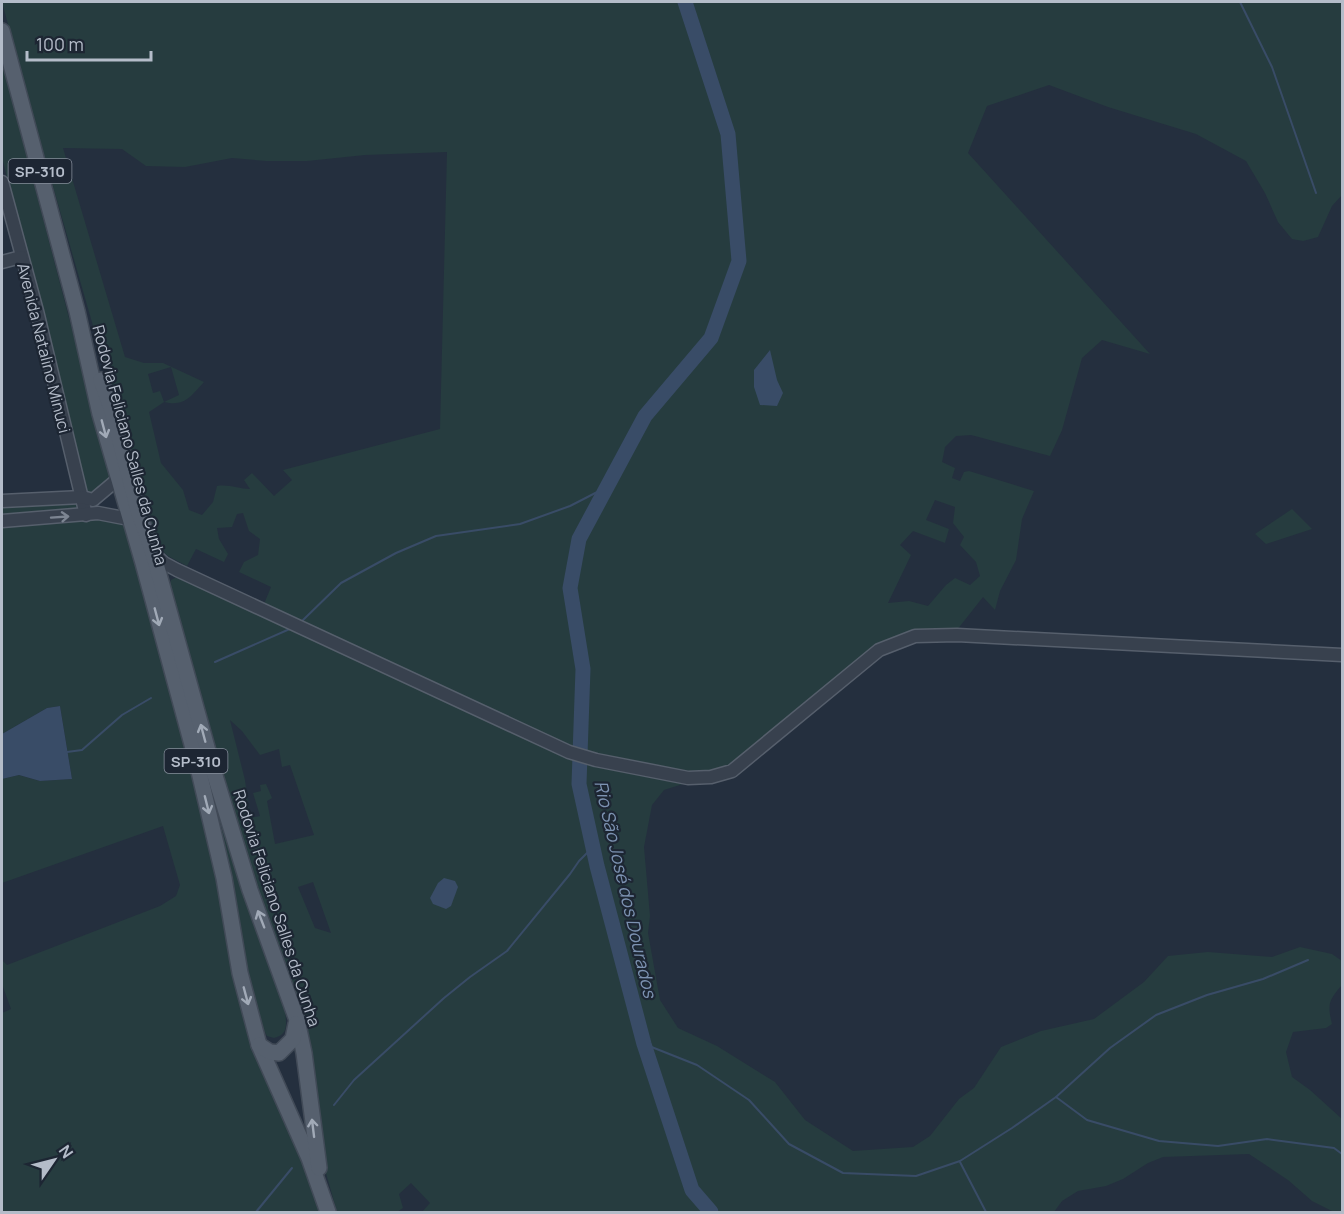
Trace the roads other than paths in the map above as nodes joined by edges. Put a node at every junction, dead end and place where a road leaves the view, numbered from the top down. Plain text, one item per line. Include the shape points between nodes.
1 (2, 31) edge
2 (2, 182) edge
3 (21, 257) junction
4 (2, 262) edge
5 (76, 311) junction
6 (118, 479) junction
7 (82, 497) junction
8 (2, 501) edge
9 (86, 515) junction
10 (129, 519) junction
11 (2, 521) edge
12 (153, 553) junction
13 (177, 570) junction
14 (163, 588) junction
15 (1342, 655) edge
16 (297, 1020) junction
17 (259, 1044) junction
18 (327, 1209) edge

1 - 5 main road, SP-310
2 - 3 street, Avenida Natalino Minuci
3 - 4 street
3 - 7 street, Avenida Natalino Minuci
5 -> 6 main road, Rodovia Feliciano Salles da Cunha / SP-310
5 - 12 main road, Rodovia Feliciano Salles da Cunha / SP-310 via 112,411
6 - 7 street via 93,500
6 - 10 main road, Rodovia Feliciano Salles da Cunha / SP-310
7 - 8 street
7 - 9 street, Avenida Natalino Minuci
9 - 10 street
11 -> 9 street
10 -> 17 main road, Rodovia Feliciano Salles da Cunha / SP-310 via 197,763 224,878 240,973
12 - 13 street
12 - 14 main road, Rodovia Feliciano Salles da Cunha / SP-310
13 - 14 street via 167,577
13 - 15 street via 569,752 688,778 732,771 879,651 915,636
16 -> 14 main road, Rodovia Feliciano Salles da Cunha / SP-310 via 250,890
16 - 17 main road via 293,1038 279,1053
18 -> 16 main road, Rodovia Feliciano Salles da Cunha / SP-310
17 - 18 main road, Rodovia Feliciano Salles da Cunha / SP-310

